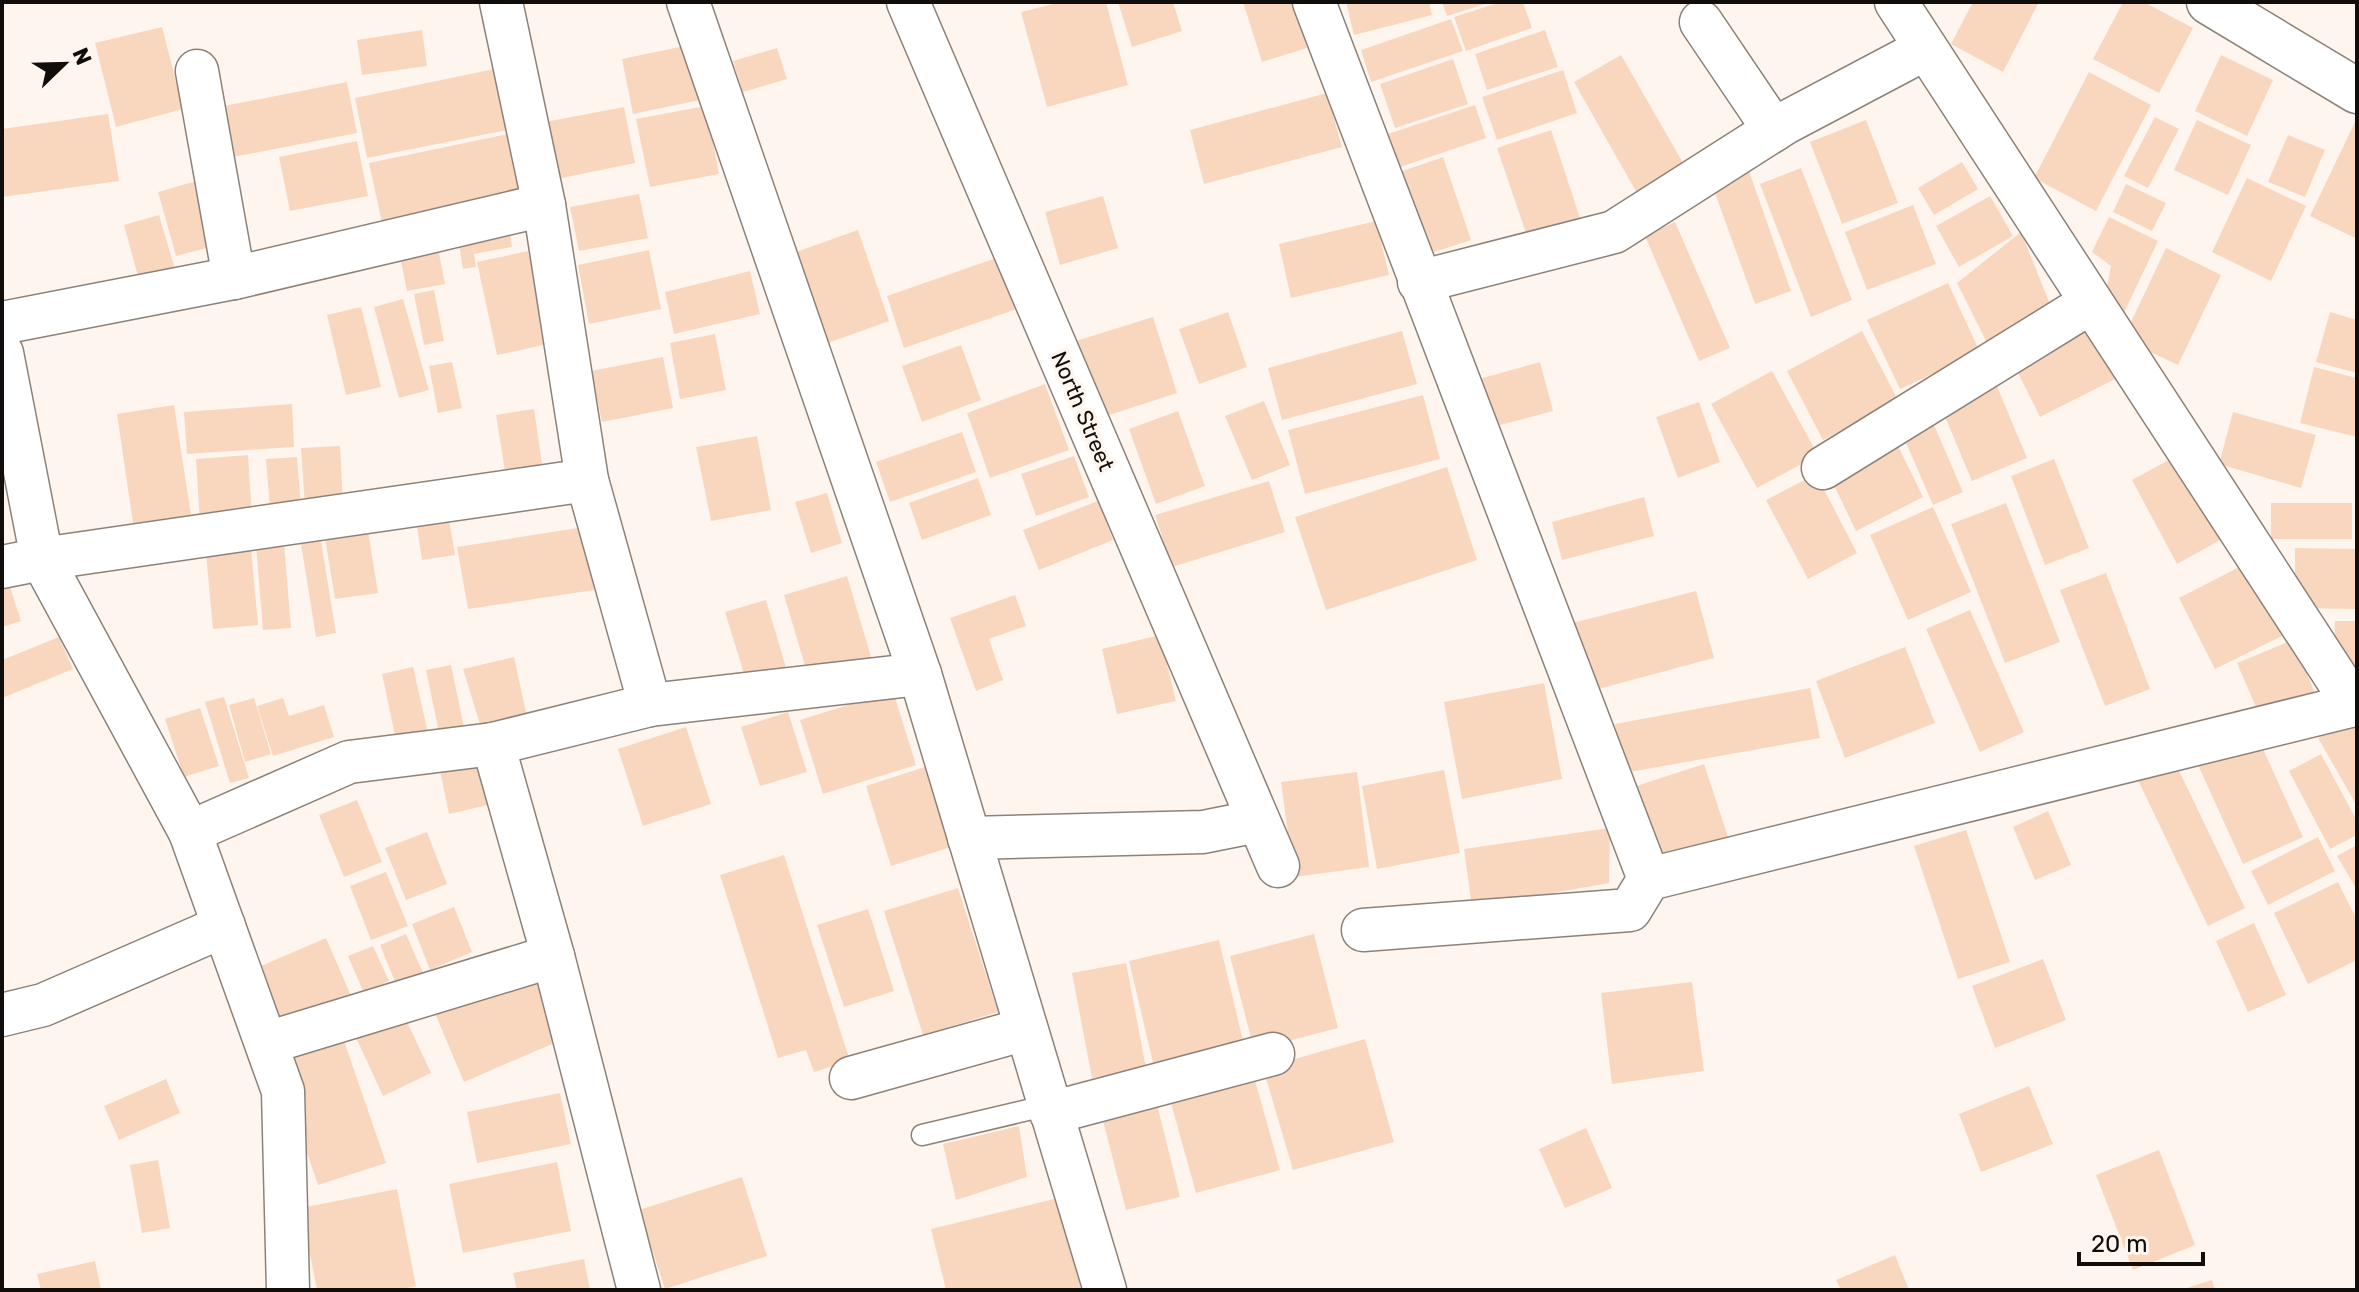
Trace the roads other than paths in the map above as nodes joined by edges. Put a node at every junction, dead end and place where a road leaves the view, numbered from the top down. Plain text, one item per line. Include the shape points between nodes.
1 (501, 2) edge
2 (688, 2) edge
3 (908, 2) edge
4 (1314, 2) edge
5 (1896, 2) edge
6 (2209, 2) edge
7 (1701, 22) dead end
8 (1925, 49) junction
9 (197, 71) dead end
10 (2357, 91) edge
11 (1774, 130) junction
12 (544, 205) junction
13 (234, 278) junction
14 (1419, 282) junction
15 (2090, 303) junction
16 (2, 323) edge
17 (2, 353) edge
18 (1823, 468) dead end
19 (587, 480) junction
20 (42, 559) junction
21 (2, 567) edge
22 (920, 674) junction
23 (650, 705) junction
24 (2355, 705) edge
25 (493, 744) junction
26 (1258, 821) junction
27 (190, 832) junction
28 (969, 838) junction
29 (1278, 866) dead end
30 (1649, 879) junction
31 (224, 926) junction
32 (1363, 930) dead end
33 (553, 956) junction
34 (2, 1015) edge
35 (1026, 1029) junction
36 (267, 1043) junction
37 (1273, 1054) dead end
38 (851, 1078) dead end
39 (1050, 1109) junction
40 (922, 1135) dead end
41 (288, 1290) edge
42 (639, 1290) edge
43 (1105, 1290) edge

1 - 12 street
2 - 22 street
3 - 26 street, North Street
4 - 14 street
5 - 8 street
6 - 10 street
7 - 11 street
8 - 11 street
8 - 15 street
9 - 13 street
11 - 14 street via 1614,232
12 - 13 street
12 - 19 street
13 - 16 street
14 - 30 street
15 - 18 street
15 - 24 street
17 - 20 street
19 - 20 street
19 - 23 street
20 - 21 street
20 - 27 street
22 - 23 street
22 - 28 street
23 - 25 street
24 - 30 street
25 - 27 street via 349,762
25 - 33 street
26 - 28 street via 1203,832
26 - 29 street, North Street
27 - 31 street
28 - 35 street
30 - 32 street via 1630,910
31 - 34 street via 43,1005
31 - 36 street
33 - 36 street
33 - 42 street
35 - 38 street
35 - 39 street
36 - 41 street via 283,1091
37 - 39 street
39 - 40 lane
39 - 43 street

